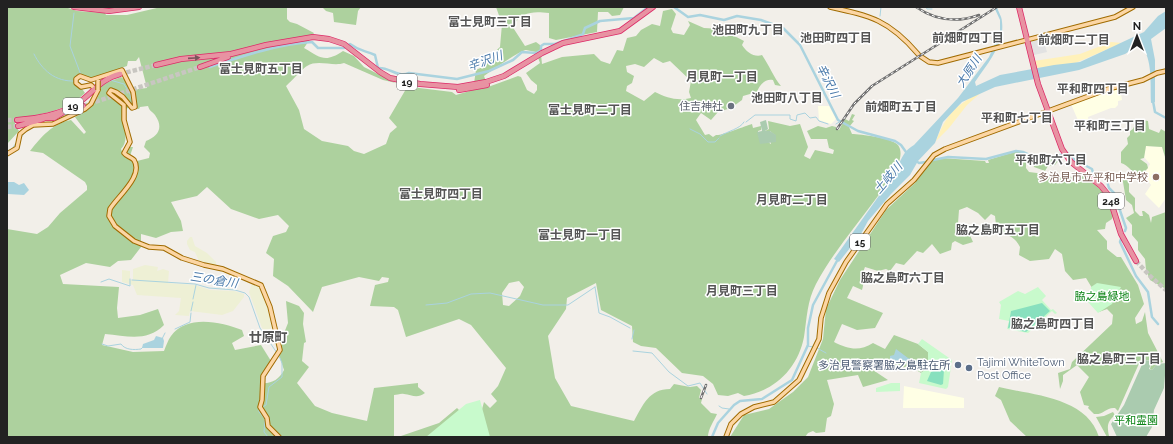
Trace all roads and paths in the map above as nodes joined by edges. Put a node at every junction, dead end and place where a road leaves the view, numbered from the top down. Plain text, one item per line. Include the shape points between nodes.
1 (74, 7) edge
2 (83, 7) edge
3 (128, 7) edge
4 (139, 7) edge
5 (653, 7) edge
6 (659, 7) edge
7 (830, 7) edge
8 (1019, 7) edge
9 (1133, 7) edge
10 (1027, 40) junction
11 (156, 65) tunnel mouth
12 (200, 67) tunnel mouth
13 (1166, 71) edge
14 (120, 74) tunnel mouth
15 (99, 81) junction
16 (94, 87) junction
17 (83, 106) tunnel mouth
18 (1047, 111) junction
19 (63, 112) junction
20 (45, 118) junction
21 (17, 120) tunnel mouth
22 (55, 120) junction
23 (18, 126) tunnel mouth
24 (7, 154) edge
25 (1136, 261) tunnel mouth
26 (279, 437) edge
27 (726, 437) edge

1 - 4 highway via 109,11
2 - 3 highway
11 -> 5 highway, 19 via 181,59 231,54 314,37 344,44 390,78 420,84 458,87 504,76 560,45 620,31
6 - 12 highway, 19 via 621,32 558,48 505,78 468,89 438,89 394,81 379,74 343,46 321,40 304,40 256,49
7 - 10 main road via 870,16 885,23 929,62 936,63
8 - 10 highway, 248
9 - 10 main road via 1119,16
10 - 18 highway, 248
13 - 18 main road, 15
14 - 15 highway, 19
15 - 16 highway, 19
15 - 16 main road via 80,76 76,79 76,83 82,87
15 - 26 main road via 122,70 135,98 135,106 132,108 116,92 111,90 109,93 124,105 124,120 130,142 124,152 133,160 137,169 127,187 110,208 109,216 113,223 126,236 146,247 164,248 189,260 223,269 258,283 263,288 280,350 263,376 260,409 267,418 268,426
16 - 21 highway, 19 via 81,101 66,109
16 - 22 main road via 94,100 87,108
17 - 19 highway, 19
18 - 25 highway, 248 via 1064,153 1109,196 1121,234
18 - 27 main road, 15 via 934,155 914,180 884,207 836,278 822,315 819,339 797,383 774,402 750,408 741,414 731,424
19 - 20 highway, 19
19 - 22 highway
20 - 22 highway
20 - 23 highway, 19
22 - 24 main road via 26,128 20,134 17,148

